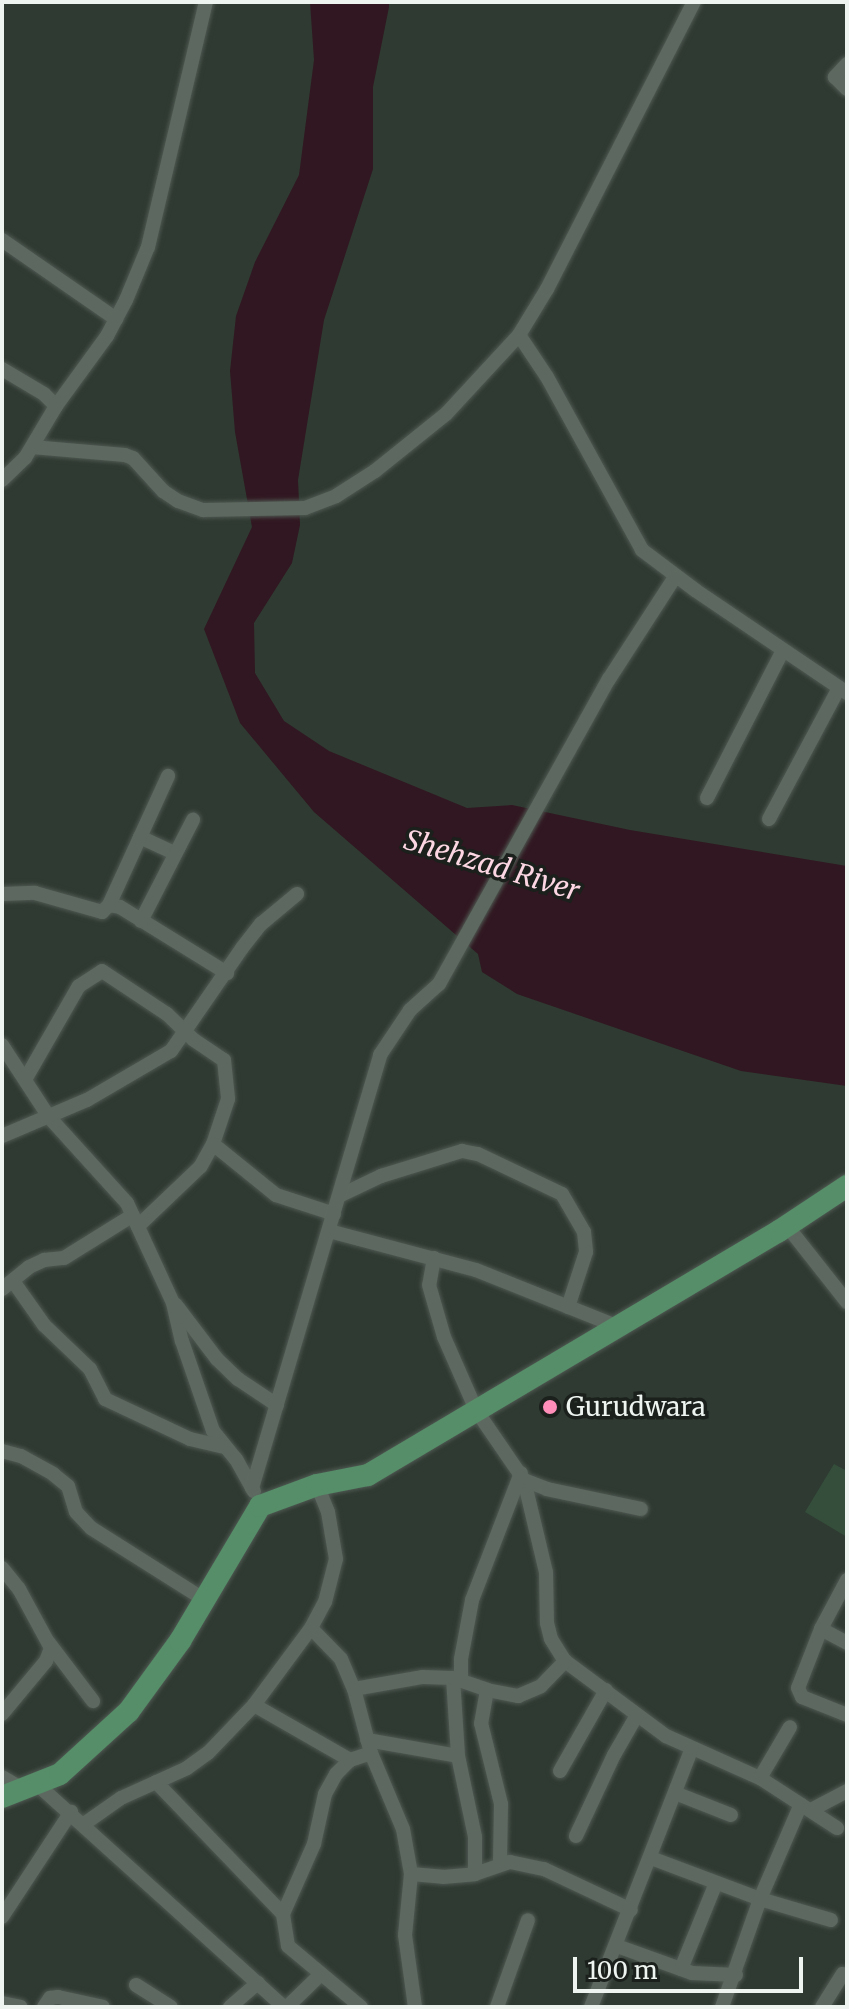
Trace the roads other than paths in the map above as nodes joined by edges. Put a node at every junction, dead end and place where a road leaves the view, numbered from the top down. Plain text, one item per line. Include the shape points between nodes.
1 (206, 2) edge
2 (694, 2) edge
3 (847, 64) edge
4 (847, 89) edge
5 (2, 240) edge
6 (116, 319) junction
7 (519, 335) junction
8 (2, 369) edge
9 (56, 406) junction
10 (32, 447) junction
11 (2, 480) edge
12 (675, 577) junction
13 (783, 650) junction
14 (843, 690) edge
15 (168, 776) dead end
16 (707, 798) dead end
17 (769, 819) dead end
18 (193, 820) dead end
19 (140, 837) junction
20 (174, 853) junction
21 (2, 894) edge
22 (297, 894) dead end
23 (109, 905) junction
24 (141, 921) junction
25 (227, 973) junction
26 (186, 1031) junction
27 (2, 1045) edge
28 (26, 1078) junction
29 (49, 1117) junction
30 (2, 1136) edge
31 (213, 1144) junction
32 (847, 1186) edge
33 (339, 1196) junction
34 (334, 1214) junction
35 (136, 1220) junction
36 (787, 1226) junction
37 (329, 1231) junction
38 (434, 1258) junction
39 (7, 1285) edge
40 (847, 1302) edge
41 (173, 1303) junction
42 (568, 1307) junction
43 (616, 1326) junction
44 (277, 1405) junction
45 (476, 1410) junction
46 (224, 1447) junction
47 (2, 1451) edge
48 (522, 1477) junction
49 (317, 1485) junction
50 (256, 1497) junction
51 (641, 1509) dead end
52 (2, 1568) edge
53 (847, 1580) edge
54 (205, 1600) junction
55 (311, 1628) junction
56 (821, 1629) junction
57 (49, 1643) junction
58 (847, 1643) edge
59 (565, 1661) junction
60 (457, 1679) junction
61 (354, 1689) junction
62 (487, 1690) junction
63 (606, 1690) junction
64 (93, 1701) dead end
65 (254, 1705) junction
66 (2, 1714) edge
67 (637, 1715) junction
68 (847, 1715) edge
69 (790, 1727) dead end
70 (369, 1746) junction
71 (692, 1748) junction
72 (458, 1756) junction
73 (350, 1760) junction
74 (560, 1771) dead end
75 (2, 1777) edge
76 (760, 1778) junction
77 (156, 1782) junction
78 (21, 1790) edge
79 (847, 1791) edge
80 (675, 1793) junction
81 (806, 1807) junction
82 (71, 1812) junction
83 (731, 1815) dead end
84 (84, 1824) junction
85 (837, 1828) dead end
86 (576, 1836) dead end
87 (651, 1858) junction
88 (500, 1864) junction
89 (411, 1874) junction
90 (475, 1874) junction
91 (716, 1883) junction
92 (760, 1899) junction
93 (631, 1910) junction
94 (283, 1914) junction
95 (2, 1917) edge
96 (528, 1920) dead end
97 (831, 1920) dead end
98 (617, 1946) junction
99 (681, 1969) junction
100 (843, 1974) dead end
101 (320, 1975) junction
102 (736, 1975) junction
103 (258, 1983) junction
104 (136, 1985) dead end
105 (2, 2003) edge
106 (21, 2007) edge
107 (44, 2007) edge
108 (103, 2007) edge
109 (171, 2007) edge
110 (230, 2007) edge
111 (285, 2007) edge
112 (361, 2007) edge
113 (415, 2007) edge
114 (497, 2007) edge
115 (591, 2007) edge
116 (722, 2007) edge
117 (822, 2007) edge

1 - 6 street via 148,247
2 - 7 street
3 - 4 street via 835,77
5 - 6 street
6 - 9 street
7 - 10 street via 446,414 375,471 305,508 203,510 178,501 125,455
7 - 12 street via 584,442 631,534
8 - 9 street
9 - 10 street
10 - 11 street
12 - 13 street
12 - 33 street via 627,649 439,984 410,1010 380,1055
13 - 14 street
13 - 16 street
14 - 17 street
15 - 19 street
18 - 20 street
19 - 20 street
19 - 23 street
20 - 24 street
21 - 23 street via 35,893 102,912
22 - 25 street via 261,924
23 - 24 street
24 - 25 street
25 - 26 street
26 - 28 street via 126,985 97,972 66,1004 43,1055
26 - 29 street via 163,1057
26 - 31 street via 224,1060 228,1099
27 - 28 street
28 - 29 street
29 - 30 street
29 - 35 street via 127,1203
31 - 34 street via 276,1195
31 - 35 street via 200,1167
32 - 36 main road
33 - 34 street
33 - 42 street via 381,1176 462,1151 562,1194 584,1232 586,1252
34 - 37 street
35 - 39 street via 64,1258 44,1260
35 - 41 street
36 - 40 street
36 - 43 main road
37 - 38 street
37 - 44 street
38 - 42 street
38 - 45 street via 431,1297
39 - 46 street via 90,1369 105,1399 190,1439
41 - 44 street via 217,1359
41 - 46 street via 198,1393
42 - 43 street
43 - 45 main road
44 - 50 street
45 - 48 street
45 - 49 main road via 368,1475
46 - 50 street
47 - 54 street via 53,1474 68,1486 76,1512 91,1528
48 - 51 street
48 - 59 street via 546,1572 547,1623
48 - 60 street via 472,1600
49 - 50 main road
49 - 55 street via 336,1559 325,1602
50 - 54 main road
52 - 57 street
53 - 56 street
54 - 78 main road via 129,1711 79,1760
55 - 61 street via 341,1659
55 - 65 street
56 - 58 street
56 - 68 street via 798,1693
57 - 64 street
57 - 66 street via 46,1661
59 - 62 street via 529,1693
59 - 63 street
60 - 61 street via 423,1677
60 - 62 street
60 - 72 street
61 - 70 street
62 - 88 street via 481,1723 501,1804
63 - 67 street
63 - 74 street
65 - 73 street
65 - 77 street via 208,1753
67 - 71 street
67 - 86 street
69 - 76 street
70 - 72 street
70 - 73 street
70 - 89 street via 403,1829
71 - 76 street
71 - 80 street
72 - 90 street via 475,1837
73 - 94 street via 325,1794 314,1844
75 - 78 street
76 - 81 street
77 - 84 street
77 - 94 street
78 - 82 street
79 - 81 street
80 - 83 street
80 - 87 street
81 - 85 street
81 - 92 street
82 - 84 street
82 - 95 street
84 - 103 street
87 - 91 street
87 - 93 street
88 - 90 street
88 - 93 street via 544,1869
89 - 90 street
89 - 113 street via 405,1935
91 - 92 street
91 - 99 street
92 - 97 street
92 - 102 street
93 - 98 street
94 - 101 street via 288,1946
96 - 114 street
98 - 99 street
98 - 115 street
99 - 102 street
100 - 117 street
101 - 111 street
101 - 112 street
102 - 116 street
103 - 110 street
103 - 111 street
104 - 109 street
105 - 106 street
107 - 108 street via 58,1997

